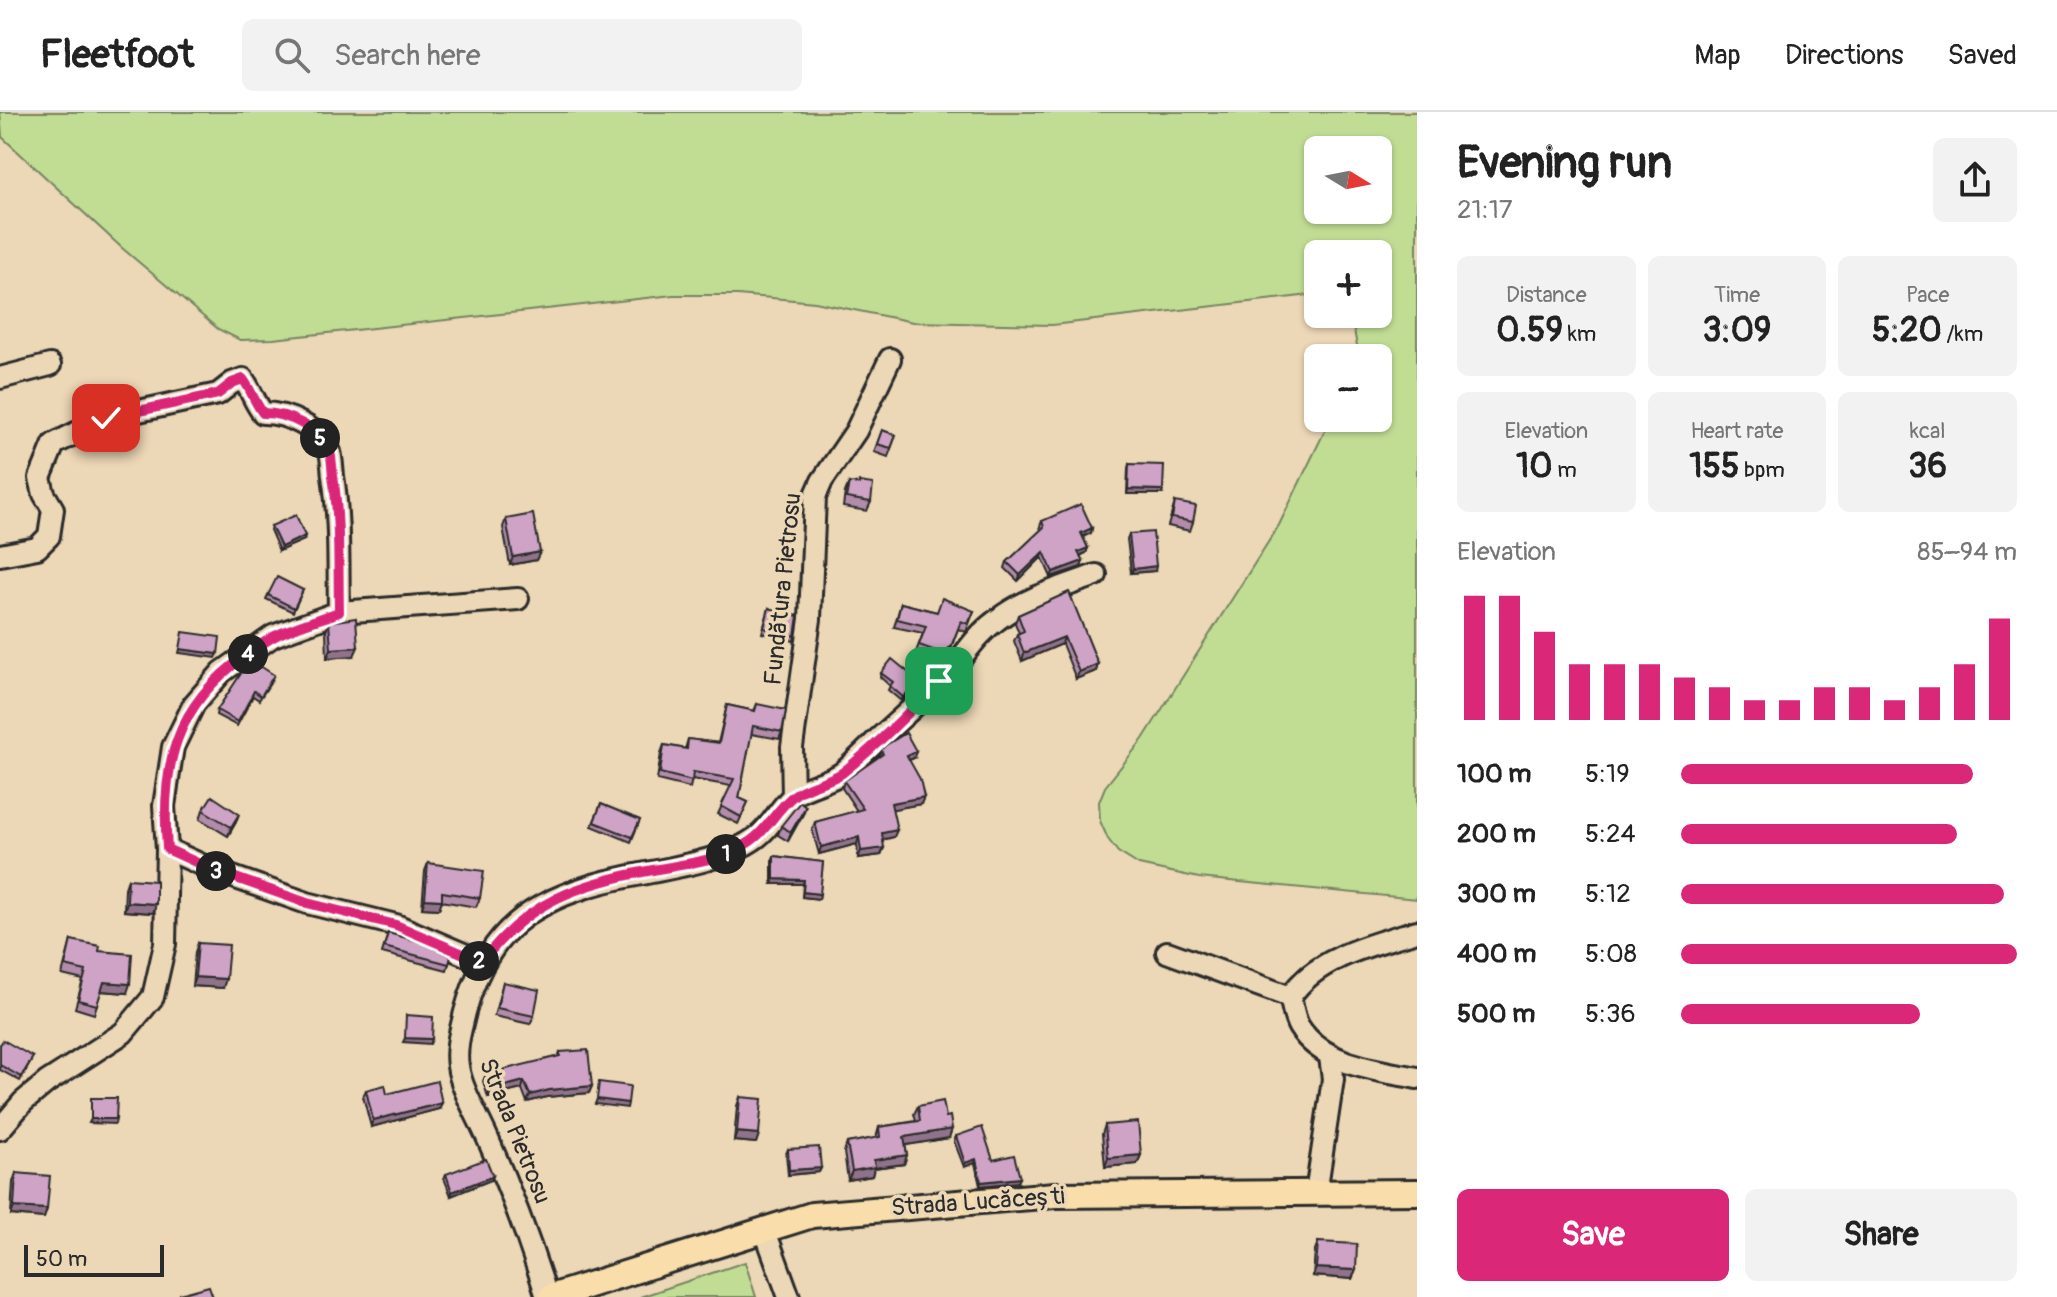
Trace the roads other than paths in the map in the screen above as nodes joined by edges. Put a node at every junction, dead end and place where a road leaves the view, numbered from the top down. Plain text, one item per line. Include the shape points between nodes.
1 (890, 359) dead end
2 (50, 365) dead end
3 (0, 378) edge
4 (0, 555) edge
5 (1096, 575) dead end
6 (518, 599) dead end
7 (339, 612) junction
8 (793, 796) junction
9 (167, 849) junction
10 (1417, 931) edge
11 (1167, 952) dead end
12 (482, 962) junction
13 (1290, 997) junction
14 (1330, 1057) junction
15 (1417, 1078) edge
16 (0, 1129) edge
17 (1417, 1192) edge
18 (1316, 1193) junction
19 (765, 1231) junction
20 (549, 1297) edge
21 (789, 1297) edge

1 - 8 street, Fundătura Pietrosu via 856,431 815,497 810,619 792,747
2 - 3 street
4 - 7 street via 37,548 49,536 53,509 40,478 54,444 106,418 218,394 243,379 263,413 295,419 330,452 337,502
5 - 8 street, Strada Pietrosu via 995,621 926,695 841,773
6 - 7 street
7 - 9 street via 273,636 222,672 194,704 173,747 164,806
8 - 12 street, Strada Pietrosu via 767,828 730,852 619,878 545,904 514,925
9 - 12 street via 307,903 396,925
9 - 16 street via 165,944 153,997 123,1033 47,1082
10 - 13 street via 1315,971
11 - 13 street
12 - 20 street, Strada Pietrosu via 464,1019 458,1066
13 - 14 street via 1297,1025
14 - 15 street
14 - 18 street via 1333,1079
17 - 18 main road, Strada Lucăcești
18 - 19 main road, Strada Lucăcești via 1055,1195 812,1215
19 - 20 main road, Strada Lucăcești
19 - 21 street

